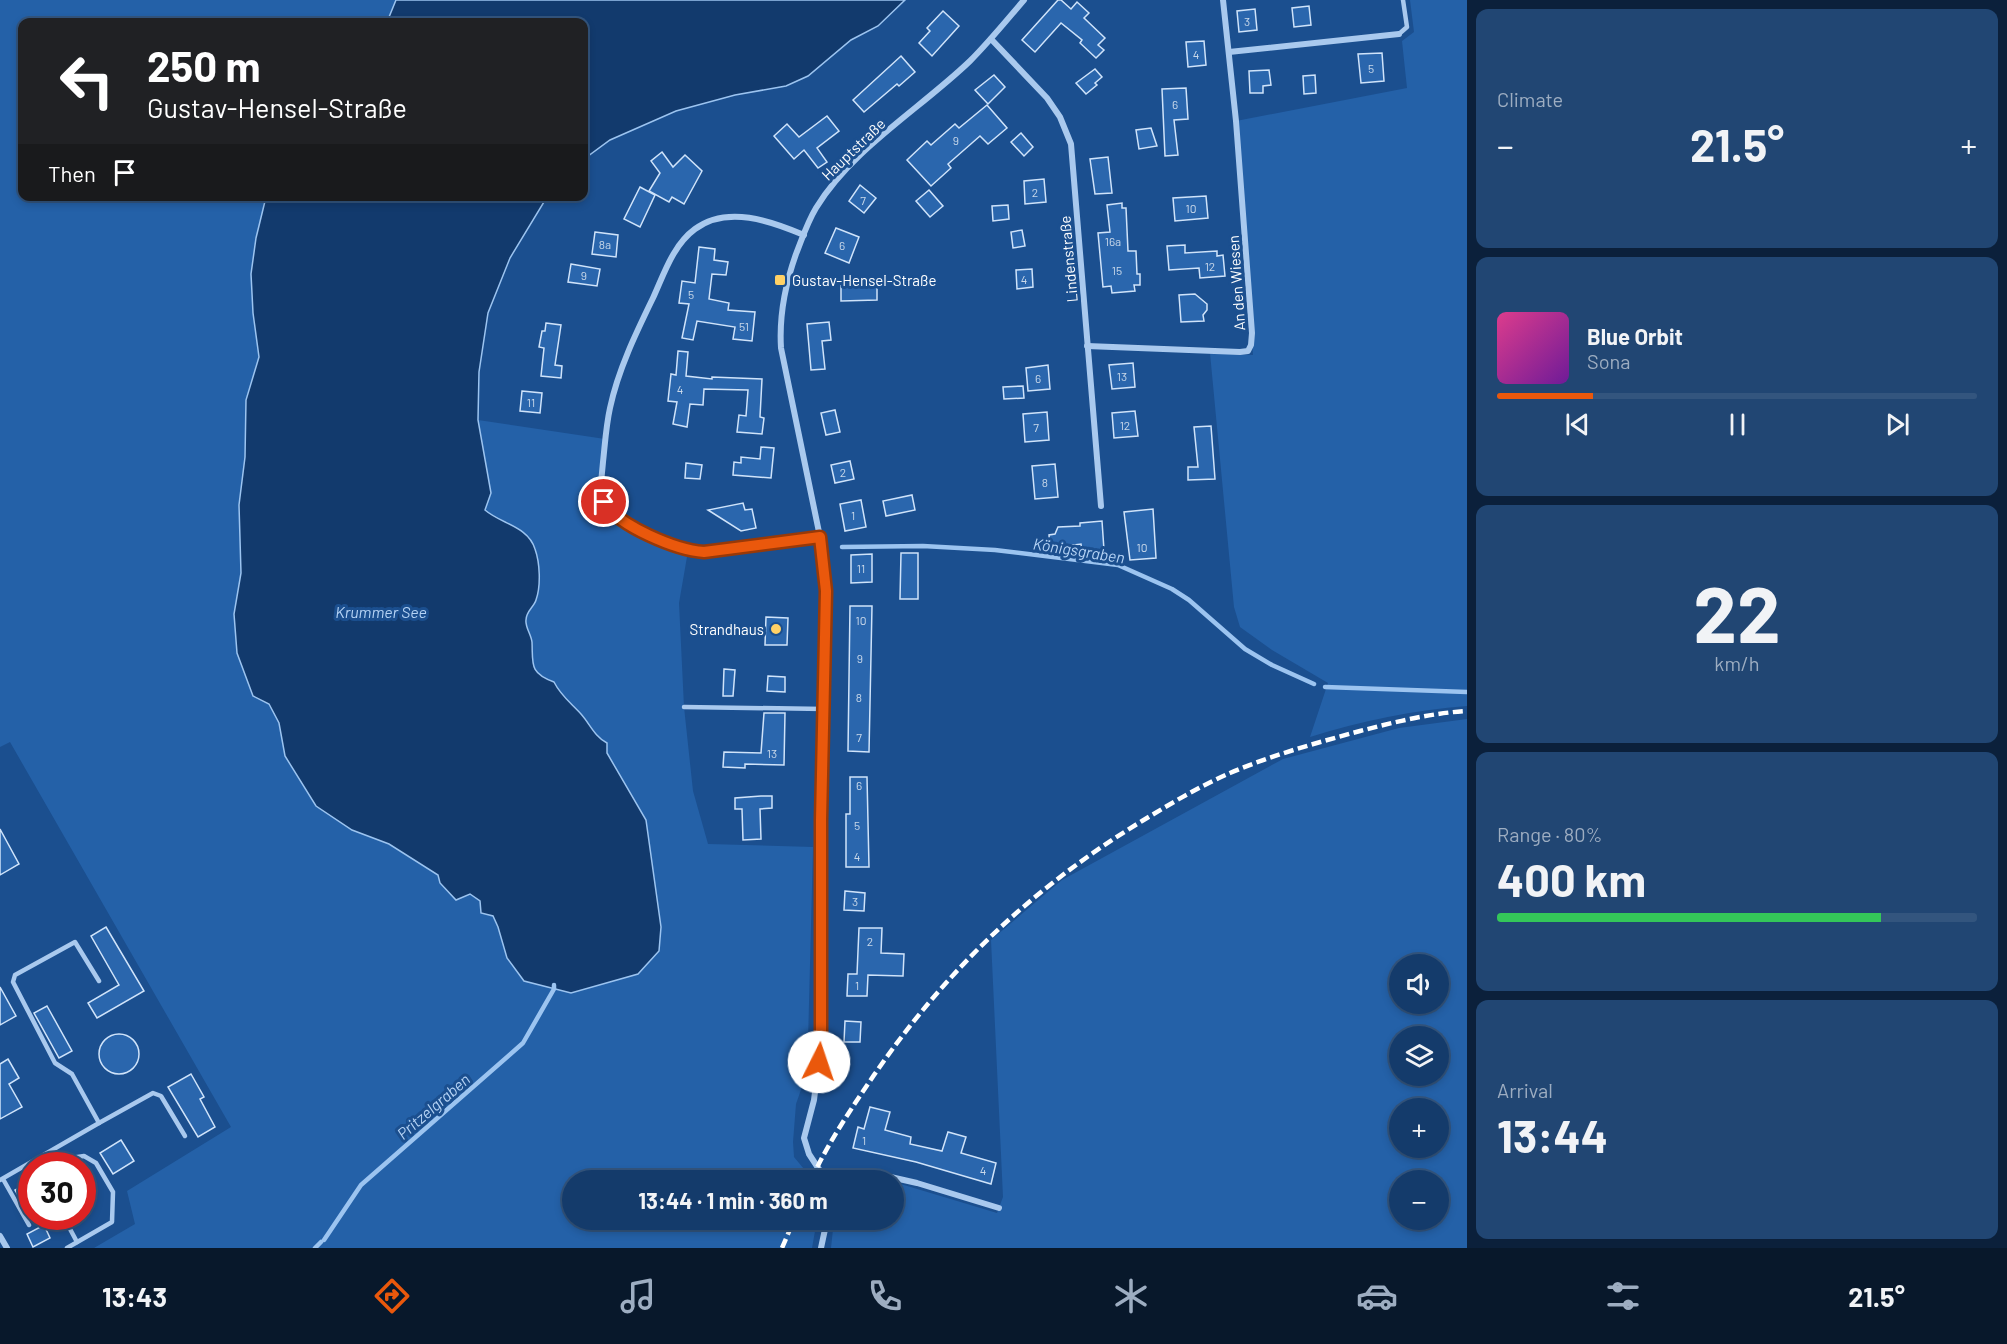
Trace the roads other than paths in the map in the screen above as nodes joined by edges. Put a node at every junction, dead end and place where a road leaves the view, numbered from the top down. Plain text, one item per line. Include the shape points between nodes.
1 (1024, 0) edge
2 (1223, 0) edge
3 (1403, 0) edge
4 (1399, 34) joint
5 (991, 39) junction
6 (1229, 52) junction
7 (804, 235) junction
8 (1087, 346) junction
9 (1101, 506) dead end
10 (820, 537) junction
11 (684, 706) dead end
12 (824, 709) junction
13 (99, 981) dead end
14 (99, 1123) junction
15 (185, 1136) dead end
16 (96, 1163) edge
17 (819, 1170) edge
18 (1, 1180) edge
19 (904, 1180) edge
20 (18, 1208) edge
21 (999, 1208) dead end
22 (71, 1230) edge
23 (825, 1230) edge
24 (0, 1236) edge
25 (77, 1242) junction
26 (7, 1248) edge
27 (67, 1248) edge
28 (821, 1248) edge

1 - 5 street, Hauptstraße
2 - 6 street, An den Wiesen
3 - 4 lane via 1407,27
4 - 6 street
5 - 7 street, Hauptstraße via 838,178 815,210
5 - 8 street, Lindenstraße via 1047,98 1071,144
6 - 8 street, An den Wiesen via 1251,345 1248,351 1240,352
7 - 10 street, Hauptstraße via 783,307 781,348
7 - 10 street via 778,224 735,217 715,219 696,228 681,242 618,379 610,408 601,484 609,511 639,530 688,551
8 - 9 street, Lindenstraße
10 - 12 street, Hauptstraße via 826,591
11 - 12 lane
12 - 17 street, Hauptstraße via 821,1044 814,1100 804,1138 808,1154
13 - 14 lane via 75,942 15,975 13,982 55,1063 72,1074
14 - 15 lane via 153,1093 161,1096
14 - 18 lane
16 - 25 lane via 113,1192 112,1222
18 - 20 lane
19 - 21 street
22 - 25 lane
23 - 28 street
24 - 26 street
25 - 27 lane

